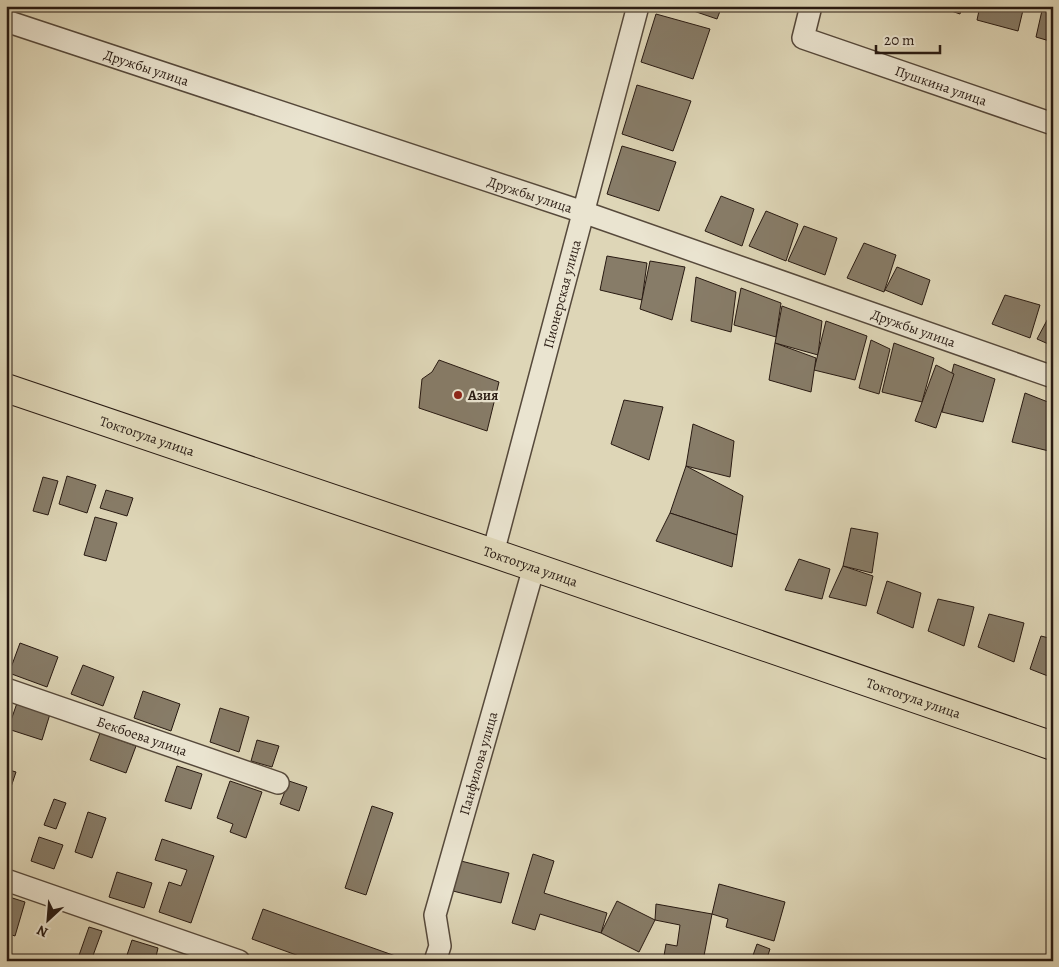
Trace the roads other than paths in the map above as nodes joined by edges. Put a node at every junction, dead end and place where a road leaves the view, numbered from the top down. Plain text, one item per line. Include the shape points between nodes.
1 (638, 6) edge
2 (811, 6) edge
3 (6, 21) edge
4 (1053, 124) edge
5 (583, 212) junction
6 (1053, 377) edge
7 (6, 388) edge
8 (493, 553) junction
9 (534, 567) junction
10 (6, 690) edge
11 (1053, 746) edge
12 (278, 783) dead end
13 (6, 880) edge
14 (240, 961) edge
15 (435, 961) edge

1 - 5 street, Пионерская улица
2 - 4 street, Пушкина улица via 803,38
3 - 5 street, Дружбы улица
5 - 6 street, Дружбы улица
5 - 8 street, Пионерская улица
7 - 8 highway, Токтогула улица
8 - 9 highway, Токтогула улица
9 - 11 highway, Токтогула улица
9 - 15 street, Панфилова улица via 435,915 440,946
10 - 12 street, Бекбоева улица
13 - 14 street

